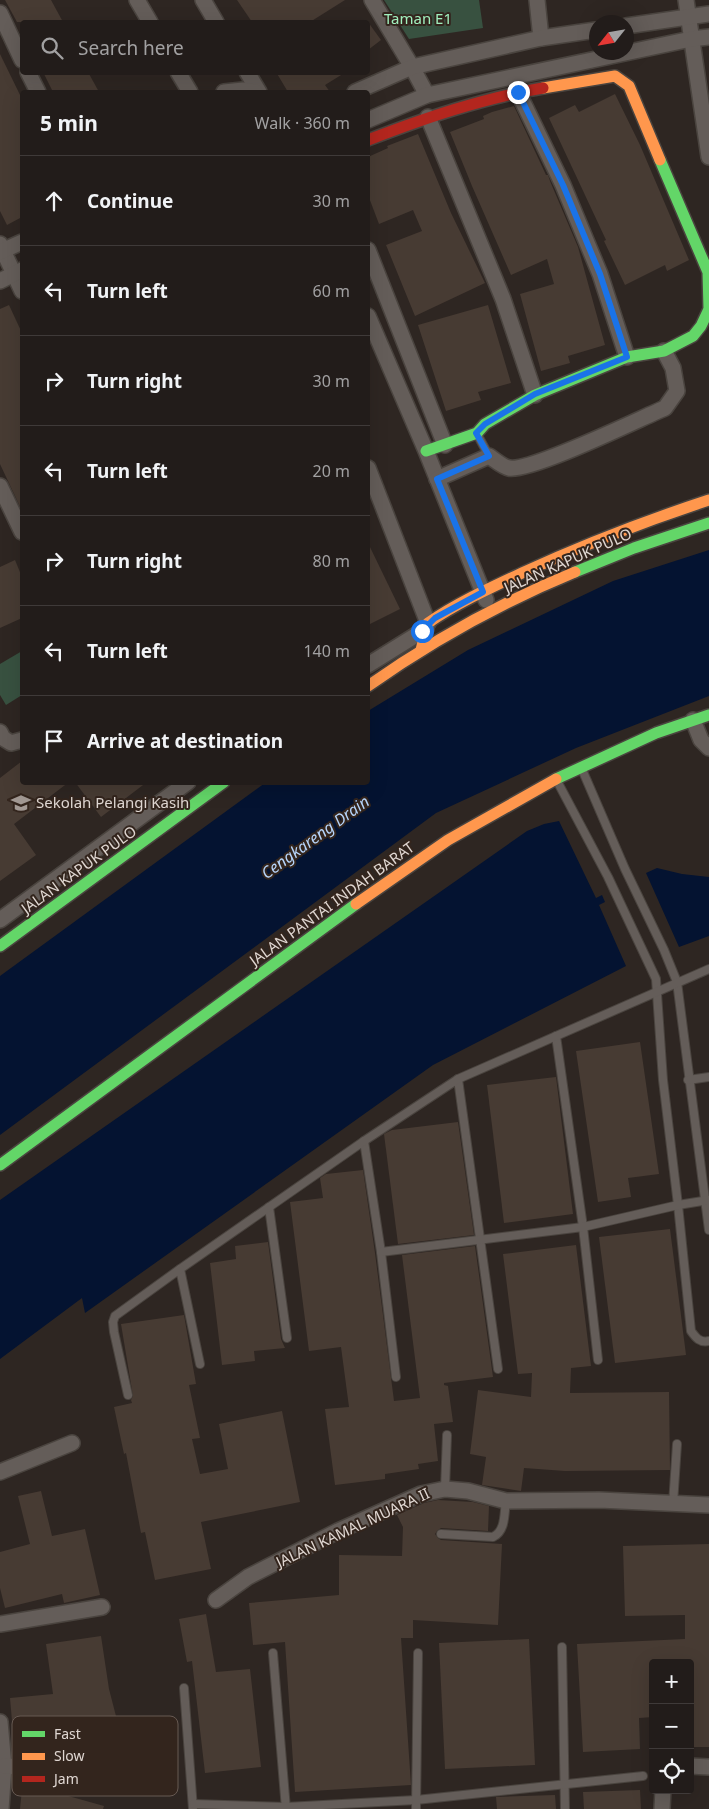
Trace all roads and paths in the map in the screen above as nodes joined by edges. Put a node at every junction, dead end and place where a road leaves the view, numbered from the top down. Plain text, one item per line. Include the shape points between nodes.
1 (137, 0) edge
2 (203, 0) edge
3 (372, 0) edge
4 (537, 0) edge
5 (686, 0) edge
6 (0, 13) edge
7 (709, 14) edge
8 (688, 17) junction
9 (149, 20) edge
10 (215, 20) edge
11 (634, 25) edge
12 (589, 31) edge
13 (709, 37) edge
14 (541, 38) junction
15 (691, 39) junction
16 (20, 56) edge
17 (412, 67) junction
18 (30, 75) edge
19 (180, 75) edge
20 (248, 75) edge
21 (37, 90) edge
22 (189, 90) edge
23 (256, 90) edge
24 (360, 90) edge
25 (518, 92) junction
26 (427, 95) junction
27 (428, 117) junction
28 (370, 119) edge
29 (370, 139) edge
30 (709, 157) edge
31 (20, 243) edge
32 (1, 249) edge
33 (370, 255) edge
34 (18, 272) edge
35 (0, 281) edge
36 (370, 321) edge
37 (664, 351) junction
38 (627, 357) junction
39 (535, 394) junction
40 (476, 433) junction
41 (445, 445) junction
42 (426, 451) junction
43 (489, 456) junction
44 (370, 473) edge
45 (437, 479) junction
46 (0, 486) edge
47 (709, 500) edge
48 (709, 523) edge
49 (20, 528) edge
50 (483, 592) junction
51 (490, 612) junction
52 (427, 626) junction
53 (421, 650) junction
54 (370, 664) edge
55 (370, 685) edge
56 (709, 715) edge
57 (693, 720) junction
58 (0, 732) edge
59 (20, 741) edge
60 (709, 749) edge
61 (581, 766) junction
62 (555, 779) junction
63 (184, 785) edge
64 (220, 785) edge
65 (0, 920) edge
66 (0, 946) edge
67 (709, 969) edge
68 (677, 982) junction
69 (656, 992) junction
70 (556, 1036) junction
71 (709, 1077) edge
72 (458, 1079) junction
73 (688, 1080) junction
74 (364, 1141) junction
75 (0, 1165) edge
76 (707, 1200) edge
77 (678, 1204) junction
78 (269, 1207) junction
79 (583, 1227) junction
80 (709, 1230) edge
81 (480, 1240) junction
82 (381, 1252) junction
83 (180, 1269) junction
84 (287, 1338) dead end
85 (709, 1341) edge
86 (598, 1360) dead end
87 (200, 1364) dead end
88 (498, 1369) dead end
89 (396, 1377) dead end
90 (128, 1395) dead end
91 (447, 1435) dead end
92 (72, 1443) dead end
93 (677, 1444) dead end
94 (0, 1472) edge
95 (445, 1489) junction
96 (506, 1501) junction
97 (673, 1504) junction
98 (709, 1505) edge
99 (442, 1534) dead end
100 (216, 1600) dead end
101 (102, 1607) dead end
102 (0, 1624) edge
103 (562, 1647) dead end
104 (273, 1653) dead end
105 (418, 1653) dead end
106 (184, 1688) dead end
107 (0, 1722) edge
108 (4, 1766) junction
109 (12, 1766) edge
110 (694, 1766) edge
111 (709, 1767) edge
112 (643, 1776) dead end
113 (564, 1784) junction
114 (663, 1794) edge
115 (416, 1800) junction
116 (193, 1807) edge
117 (286, 1808) edge
118 (0, 1809) edge
119 (416, 1809) edge
120 (565, 1809) edge
121 (662, 1809) edge

1 - 9 street
2 - 10 street
3 - 17 street
4 - 14 street
5 - 8 street
6 - 16 street
7 - 8 street
8 - 11 street
8 - 15 street
12 - 14 street
13 - 15 street
14 - 17 street
15 - 26 street
15 - 30 street
17 - 24 street
17 - 26 street
18 - 21 street
19 - 22 street
20 - 23 street
25 - 27 main road
25 - 37 main road via 615,76 629,86 708,272 709,309 702,326 693,336
25 - 38 street via 563,185 596,265
26 - 28 street
27 - 29 main road
27 - 39 street via 503,299
31 - 32 street
32 - 34 street
33 - 41 street
34 - 35 street
36 - 42 street
37 - 38 main road
37 - 43 street via 673,368 676,391 665,408 552,458 516,468 508,468
38 - 39 main road
39 - 40 main road via 485,424
40 - 41 main road
40 - 43 lane
41 - 42 main road
42 - 45 street
43 - 45 street
44 - 52 street
45 - 50 street
46 - 49 street
47 - 50 main road, JALAN KAPUK PULO via 621,530
48 - 51 main road, JALAN KAPUK PULO via 653,540
50 - 51 street
50 - 52 main road, JALAN KAPUK PULO
51 - 53 main road, JALAN KAPUK PULO
52 - 53 main road
52 - 54 street
53 - 55 main road, JALAN KAPUK PULO
56 - 57 main road, JALAN PANTAI INDAH BARAT
57 - 60 street via 701,740
57 - 61 main road, JALAN PANTAI INDAH BARAT
58 - 59 street via 11,743
61 - 62 main road, JALAN PANTAI INDAH BARAT
61 - 68 lane
62 - 69 lane via 647,957 656,979
62 - 75 main road, JALAN PANTAI INDAH BARAT via 448,840 408,867
63 - 65 street
64 - 66 main road, JALAN KAPUK PULO
67 - 68 lane
68 - 69 lane
68 - 73 lane
69 - 70 lane
69 - 77 lane
70 - 72 lane
70 - 79 lane
71 - 73 lane
72 - 74 lane
72 - 81 lane
73 - 76 lane
74 - 78 lane
74 - 82 lane
76 - 77 lane
76 - 80 lane
77 - 79 lane
77 - 85 lane via 691,1331 698,1340
78 - 83 lane
78 - 84 lane
79 - 81 lane
79 - 86 lane
81 - 82 lane
81 - 88 lane
82 - 89 lane
83 - 87 lane
83 - 90 lane via 115,1316 114,1332
91 - 95 lane
92 - 94 street
93 - 97 lane
95 - 96 street, JALAN KAMAL MUARA II
95 - 100 street, JALAN KAMAL MUARA II via 421,1494 338,1531 248,1577
96 - 97 street, JALAN KAMAL MUARA II via 599,1500
96 - 99 lane via 503,1525 497,1535
97 - 98 street, JALAN KAMAL MUARA II
101 - 102 street
103 - 113 lane
104 - 117 lane
105 - 115 lane
106 - 116 lane
107 - 108 street
108 - 109 street
108 - 118 street
110 - 111 street
112 - 113 lane
113 - 115 lane
113 - 120 lane
114 - 121 street
115 - 117 lane
115 - 119 lane
116 - 117 lane

